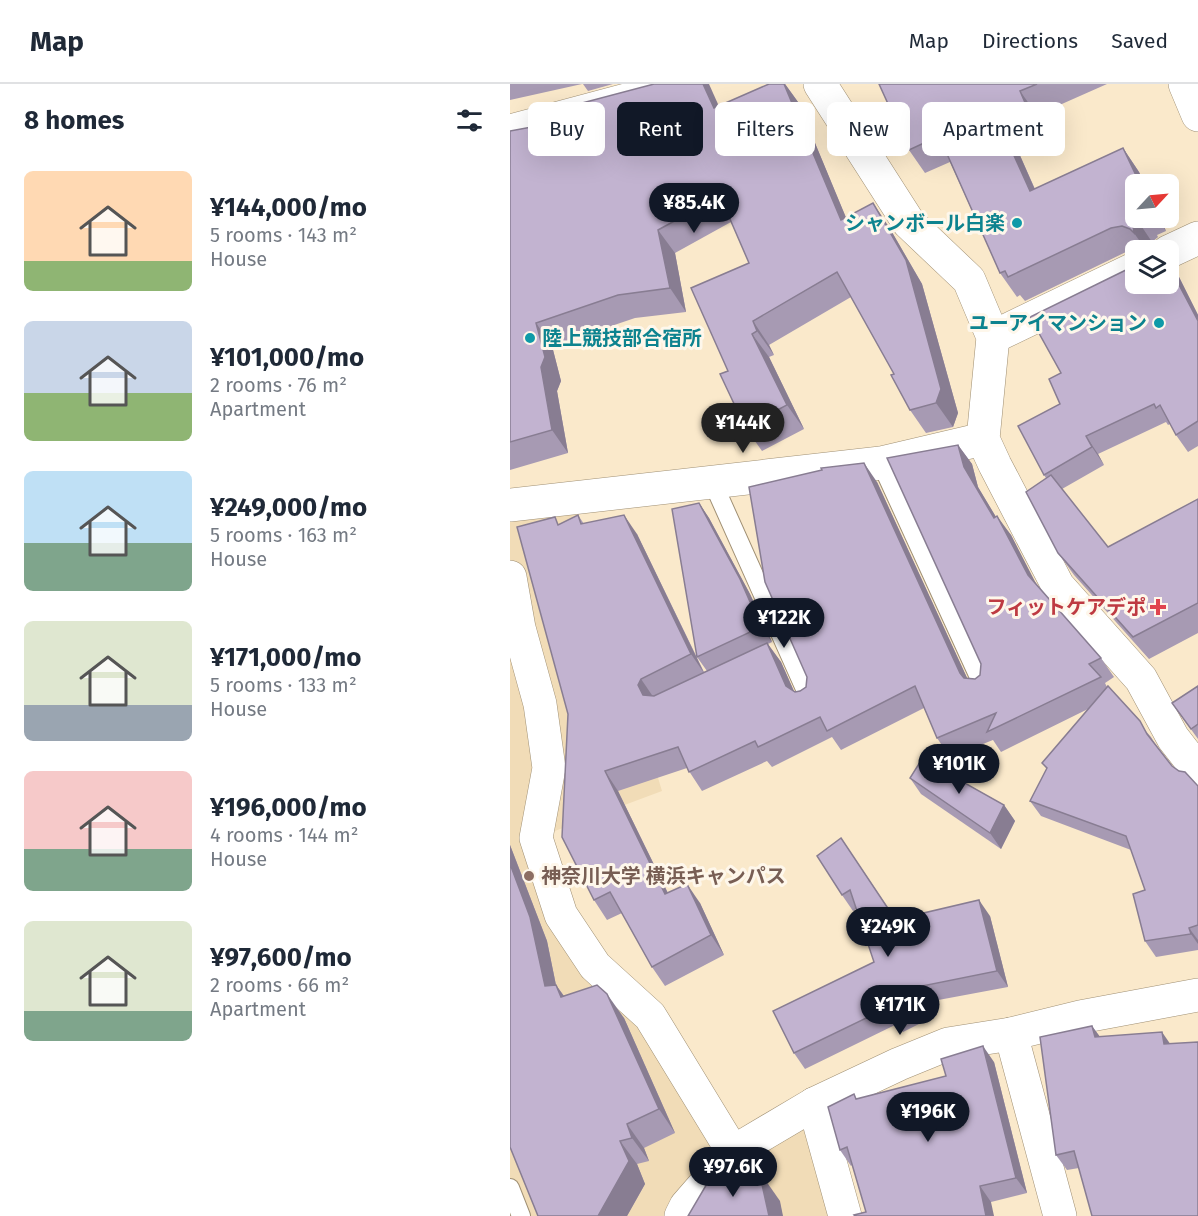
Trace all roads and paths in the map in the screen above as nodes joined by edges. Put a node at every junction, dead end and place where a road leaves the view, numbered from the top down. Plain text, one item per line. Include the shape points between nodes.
1 (686, 84) edge
2 (820, 84) edge
3 (1185, 84) edge
4 (1198, 115) edge
5 (510, 131) edge
6 (1198, 238) edge
7 (1179, 247) edge
8 (1125, 273) edge
9 (993, 337) junction
10 (983, 439) junction
11 (881, 464) junction
12 (713, 483) junction
13 (510, 506) edge
14 (510, 577) edge
15 (787, 647) junction
16 (766, 657) edge
17 (984, 688) edge
18 (810, 700) edge
19 (1198, 770) edge
20 (1198, 995) edge
21 (1011, 1034) junction
22 (813, 1104) junction
23 (733, 1152) junction
24 (510, 1188) edge
25 (521, 1216) edge
26 (681, 1216) edge
27 (844, 1216) edge
28 (1060, 1216) edge

1 - 5 street
2 - 9 street via 909,223 969,280
3 - 4 street
6 - 7 street
8 - 9 street
9 - 10 street
10 - 11 street
10 - 19 street via 1058,586 1141,679 1173,738
11 - 12 street
11 - 17 lane
12 - 13 street
12 - 15 lane
14 - 23 street via 540,704 549,768 536,838 561,915 595,966 650,1016
15 - 16 lane
15 - 18 lane
20 - 21 street
21 - 22 street via 948,1044
21 - 28 street
22 - 23 street
22 - 27 street
23 - 26 street
24 - 25 lane

